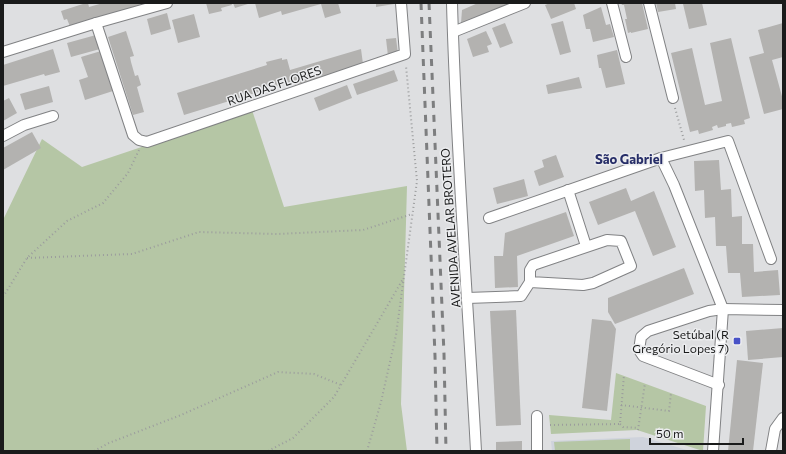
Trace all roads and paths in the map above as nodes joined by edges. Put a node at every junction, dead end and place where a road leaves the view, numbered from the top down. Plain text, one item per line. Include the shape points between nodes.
1 (167, 3) edge
2 (401, 3) edge
3 (452, 3) edge
4 (525, 3) edge
5 (612, 3) edge
6 (649, 3) edge
7 (96, 23) junction
8 (453, 32) junction
9 (3, 52) edge
10 (405, 54) junction
11 (626, 57) dead end
12 (672, 98) joint
13 (53, 116) dead end
14 (3, 136) edge
15 (150, 141) junction
16 (686, 151) junction
17 (661, 158) junction
18 (568, 190) junction
19 (412, 214) junction
20 (490, 218) dead end
21 (586, 246) junction
22 (27, 258) junction
23 (771, 259) dead end
24 (404, 278) junction
25 (530, 282) junction
26 (3, 297) edge
27 (467, 298) junction
28 (723, 309) junction
29 (783, 310) edge
30 (624, 375) dead end
31 (645, 383) dead end
32 (341, 385) junction
33 (718, 385) junction
34 (671, 393) dead end
35 (621, 405) junction
36 (641, 408) junction
37 (537, 416) dead end
38 (783, 418) edge
39 (620, 424) junction
40 (550, 425) dead end
41 (94, 451) edge
42 (268, 451) edge
43 (367, 451) edge
44 (476, 451) edge
45 (537, 451) edge
46 (713, 451) edge
47 (771, 451) edge

1 - 7 street
2 - 10 street
3 - 8 street, AVENIDA AVELAR BROTERO
4 - 8 street
5 - 11 street
6 - 12 street
7 - 9 street
7 - 15 street via 133,135 139,140
8 - 27 street, AVENIDA AVELAR BROTERO
10 - 15 street, RUA DAS FLORES
10 - 19 path via 417,181
12 - 16 path
13 - 14 street via 24,125
15 - 22 path via 139,149 128,173 103,203 67,221
16 - 17 street
16 - 23 street via 728,141
17 - 18 street
17 - 28 street
18 - 20 street
18 - 21 street
19 - 22 path via 363,230 278,234 199,232 132,254
19 - 24 path
21 - 25 street via 533,265 530,270
21 - 25 street via 607,240 621,241 631,266 584,285
22 - 26 path
24 - 32 path
24 - 43 path via 396,335
25 - 27 street via 521,296
27 - 44 street, AVENIDA AVELAR BROTERO
28 - 29 street
28 - 33 street
28 - 33 street via 648,331 641,337 639,350 643,356
30 - 35 path
31 - 36 path
32 - 41 path via 314,374 278,372
32 - 42 path via 334,397 293,438
33 - 46 street
34 - 36 path via 669,411
35 - 36 path
35 - 39 path
36 - 39 path via 638,429 623,428
37 - 45 street
38 - 47 street via 775,429
39 - 40 path

